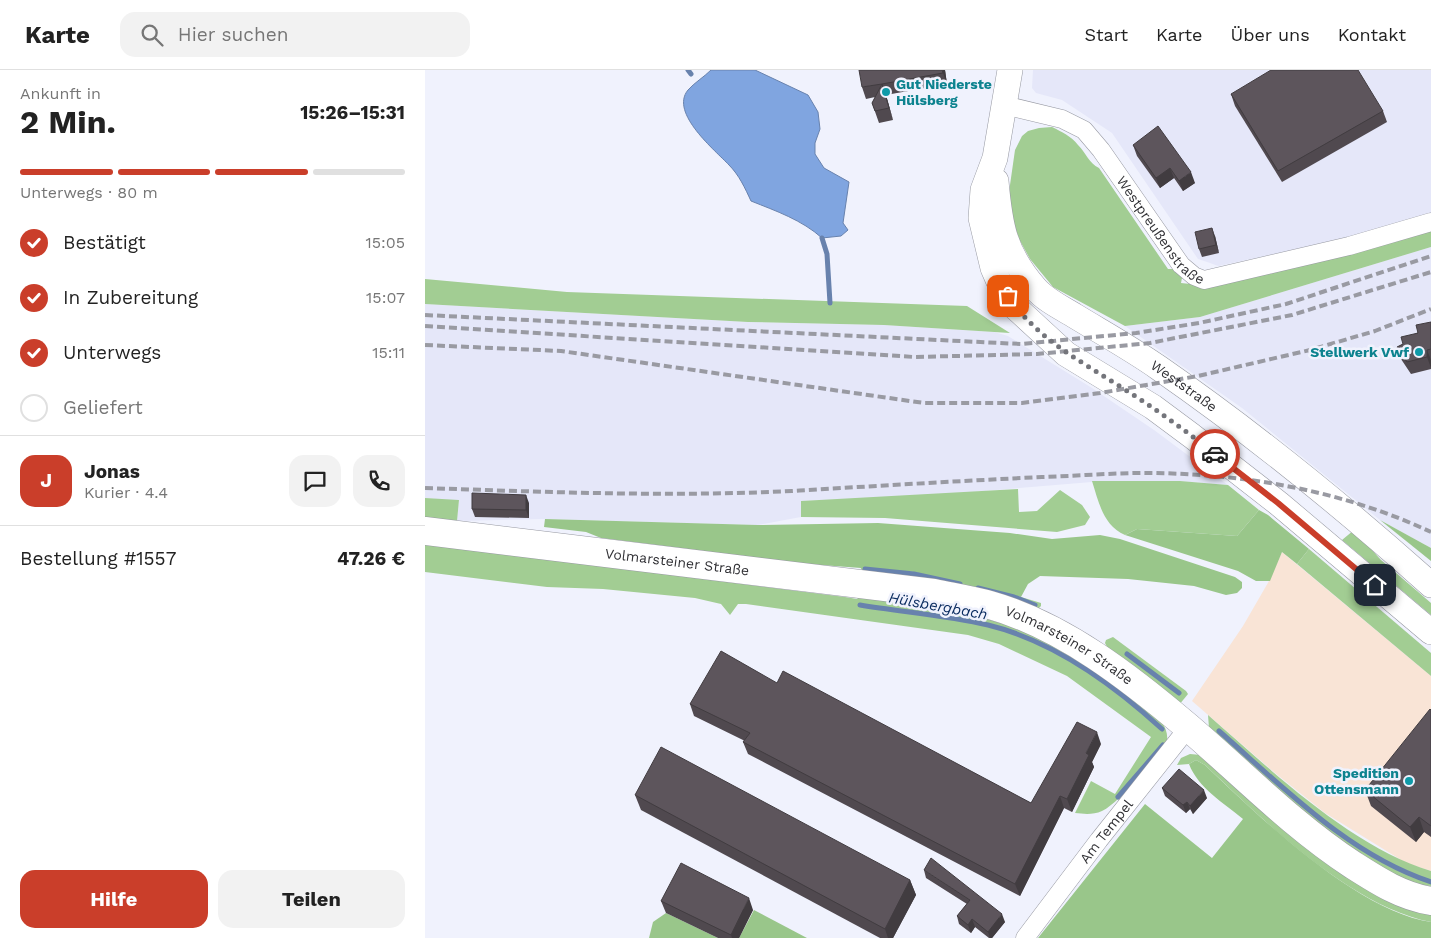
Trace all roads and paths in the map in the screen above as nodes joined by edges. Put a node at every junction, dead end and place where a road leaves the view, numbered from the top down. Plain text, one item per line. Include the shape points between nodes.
1 (1010, 70) edge
2 (1004, 105) junction
3 (995, 158) junction
4 (1431, 222) edge
5 (425, 531) edge
6 (1431, 585) edge
7 (1431, 632) edge
8 (1188, 728) junction
9 (1431, 901) edge
10 (1025, 938) edge

1 - 2 street, Weststraße
2 - 3 street, Weststraße
2 - 4 street, Westpreußenstraße via 1062,119 1084,130 1181,265 1204,280 1349,246
3 - 6 street, Weststraße via 1005,244 1037,290 1059,307 1158,367 1240,427 1363,524
3 - 7 street, Weststraße via 983,190 983,228 993,268 1016,308 1066,354 1153,407 1223,460
5 - 8 main road, Volmarsteiner Straße via 934,594 990,605 1063,637 1135,684
8 - 9 main road, Volmarsteiner Straße via 1316,839 1380,882 1408,896
8 - 10 street, Am Tempel

